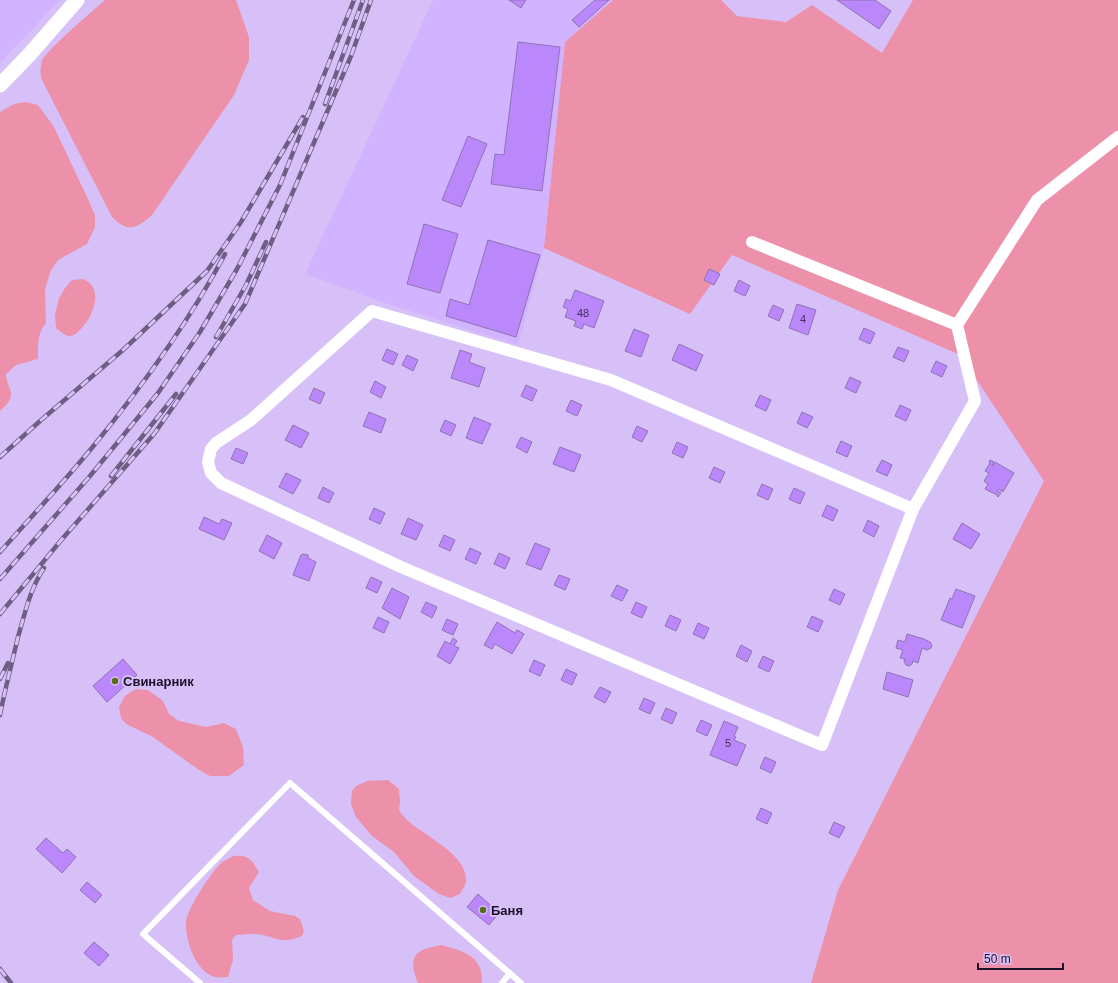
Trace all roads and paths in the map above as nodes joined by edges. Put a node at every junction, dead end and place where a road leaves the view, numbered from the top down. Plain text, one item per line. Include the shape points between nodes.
1 (77, 0) edge
2 (0, 86) edge
3 (1118, 138) edge
4 (752, 242) dead end
5 (957, 325) junction
6 (913, 509) junction
7 (510, 973) junction
8 (200, 983) edge
9 (502, 983) edge
10 (521, 983) edge

1 - 2 street
3 - 5 street via 1037,200
4 - 5 street
5 - 6 street via 975,401
6 - 6 street via 822,745 394,563 221,482 212,473 208,462 211,449 216,443 251,420 372,311 611,380
7 - 8 lane via 290,783 143,934
7 - 9 lane
7 - 10 lane

